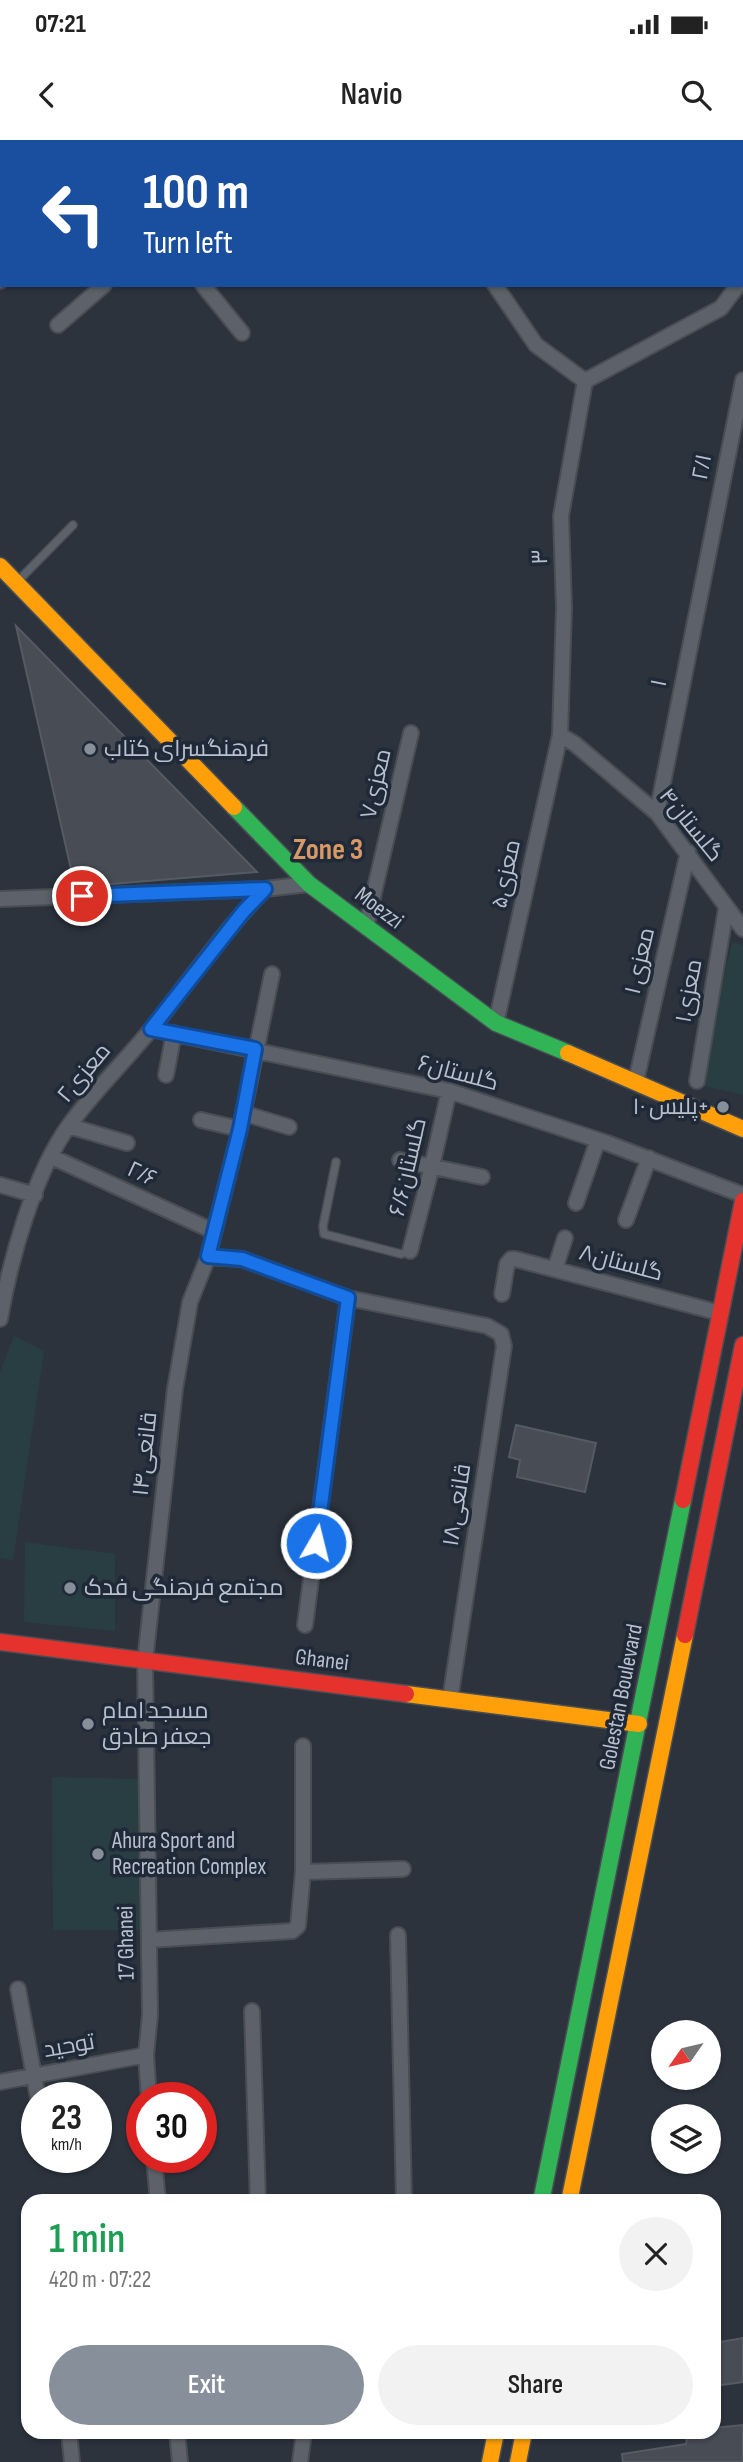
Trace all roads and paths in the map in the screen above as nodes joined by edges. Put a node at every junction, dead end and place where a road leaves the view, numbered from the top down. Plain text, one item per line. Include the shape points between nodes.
1 (102, 287) edge
2 (205, 287) edge
3 (496, 287) edge
4 (736, 287) edge
5 (58, 325) dead end
6 (242, 333) dead end
7 (743, 380) edge
8 (585, 381) junction
9 (73, 525) dead end
10 (706, 563) joint
11 (0, 566) edge
12 (16, 583) junction
13 (411, 733) dead end
14 (559, 735) junction
15 (657, 813) junction
16 (688, 852) junction
17 (309, 884) junction
18 (265, 889) junction
19 (0, 899) edge
20 (726, 909) junction
21 (366, 927) junction
22 (743, 929) edge
23 (272, 974) dead end
24 (496, 1023) junction
25 (151, 1029) junction
26 (174, 1033) junction
27 (255, 1049) junction
28 (166, 1075) dead end
29 (636, 1081) junction
30 (697, 1081) dead end
31 (449, 1091) junction
32 (243, 1113) junction
33 (201, 1120) dead end
34 (69, 1126) junction
35 (289, 1127) dead end
36 (240, 1129) junction
37 (743, 1129) edge
38 (598, 1140) junction
39 (127, 1143) dead end
40 (52, 1157) junction
41 (649, 1158) junction
42 (400, 1160) dead end
43 (336, 1162) dead end
44 (432, 1166) junction
45 (482, 1177) dead end
46 (0, 1185) edge
47 (35, 1195) junction
48 (743, 1195) edge
49 (743, 1201) edge
50 (576, 1203) dead end
51 (626, 1220) dead end
52 (214, 1231) junction
53 (565, 1238) dead end
54 (410, 1251) joint
55 (208, 1256) junction
56 (555, 1269) junction
57 (4, 1272) edge
58 (502, 1294) dead end
59 (348, 1298) junction
60 (720, 1313) junction
61 (0, 1319) edge
62 (743, 1345) edge
63 (736, 1417) edge
64 (305, 1625) dead end
65 (0, 1642) edge
66 (145, 1661) junction
67 (450, 1700) junction
68 (639, 1724) junction
69 (303, 1746) dead end
70 (403, 1869) dead end
71 (303, 1872) junction
72 (398, 1935) dead end
73 (149, 1940) junction
74 (18, 1989) dead end
75 (581, 2006) junction
76 (610, 2010) junction
77 (251, 2011) dead end
78 (146, 2055) junction
79 (35, 2076) junction
80 (0, 2082) edge
81 (36, 2082) edge
82 (148, 2082) edge
83 (155, 2173) edge
84 (157, 2194) edge
85 (258, 2194) edge
86 (404, 2194) edge
87 (543, 2194) edge
88 (571, 2194) edge
89 (70, 2439) edge
90 (178, 2439) edge
91 (303, 2439) edge
92 (495, 2439) edge
93 (523, 2439) edge
94 (72, 2462) edge
95 (180, 2462) edge
96 (300, 2462) edge
97 (490, 2462) edge
98 (518, 2462) edge

1 - 5 street
2 - 6 street
3 - 8 street via 536,345
4 - 8 street via 721,307
7 - 10 street, ۲/۱
8 - 14 street, ۳ via 561,516 564,608
9 - 12 lane
10 - 15 street, ۱
11 - 12 main road, Moezzi
12 - 17 main road, Moezzi
13 - 21 street, ۷معزی
14 - 15 street, گلستان۴
14 - 24 street, ۵معزی
15 - 16 street, گلستان۴
16 - 20 street, گلستان۴
16 - 29 street, معزی ۱
17 - 18 street
17 - 21 main road, Moezzi
18 - 19 street
18 - 25 street, ۲معزی
20 - 22 street, گلستان۴
20 - 30 street, ۱معزی
21 - 24 main road, Moezzi
23 - 27 street, ۱۴قانعی
24 - 29 main road, Moezzi
25 - 26 street, گلستان۶
25 - 34 street, ۲معزی
26 - 27 street, گلستان۶
26 - 28 street
27 - 31 street, گلستان۶
27 - 32 street, ۱۴قانعی
29 - 37 main road, Moezzi
31 - 38 street, گلستان۶
31 - 44 street, ۶/۶گلستان
32 - 35 street
32 - 36 street, ۱۴قانعی
33 - 36 street
34 - 39 street
34 - 40 street, ۲معزی
36 - 52 street, ۱۴قانعی
38 - 41 street, گلستان۶
38 - 50 street
40 - 47 street, ۲معزی
40 - 52 street, ۲/۶
41 - 48 street, گلستان۶
41 - 51 street
42 - 44 street
43 - 54 lane via 324,1234 401,1254
44 - 45 street
44 - 54 street, ۶/۶گلستان
46 - 47 street
47 - 57 street, ۲معزی
49 - 60 main road, Golestan Boulevard
52 - 55 street, ۱۴قانعی
53 - 56 street
55 - 59 street via 242,1259
55 - 66 street, ۱۴قانعی via 190,1301 175,1389
56 - 58 street, گلستان۸ via 510,1259
56 - 60 street, گلستان۸
57 - 61 street, ۲معزی
59 - 64 street
59 - 67 street, ۱۸قانعی via 487,1325 501,1334 504,1346
60 - 68 main road, Golestan Boulevard
62 - 63 main road
63 - 76 main road
65 - 66 main road, Ghanei
66 - 67 main road, Ghanei
66 - 73 street, 17 Ghanei
67 - 68 main road, Ghanei
68 - 75 main road, Golestan Boulevard
69 - 71 street
70 - 71 street
71 - 73 street via 298,1926 292,1931
72 - 86 street
73 - 78 street, 17 Ghanei
74 - 79 street
75 - 76 main road
75 - 87 main road, Golestan Boulevard
76 - 88 main road
77 - 85 street
78 - 79 street, توحید
78 - 82 street, 17 Ghanei
79 - 80 street, توحید
79 - 81 street
83 - 84 street
89 - 94 street
90 - 95 street
91 - 96 street
92 - 97 main road
93 - 98 main road

